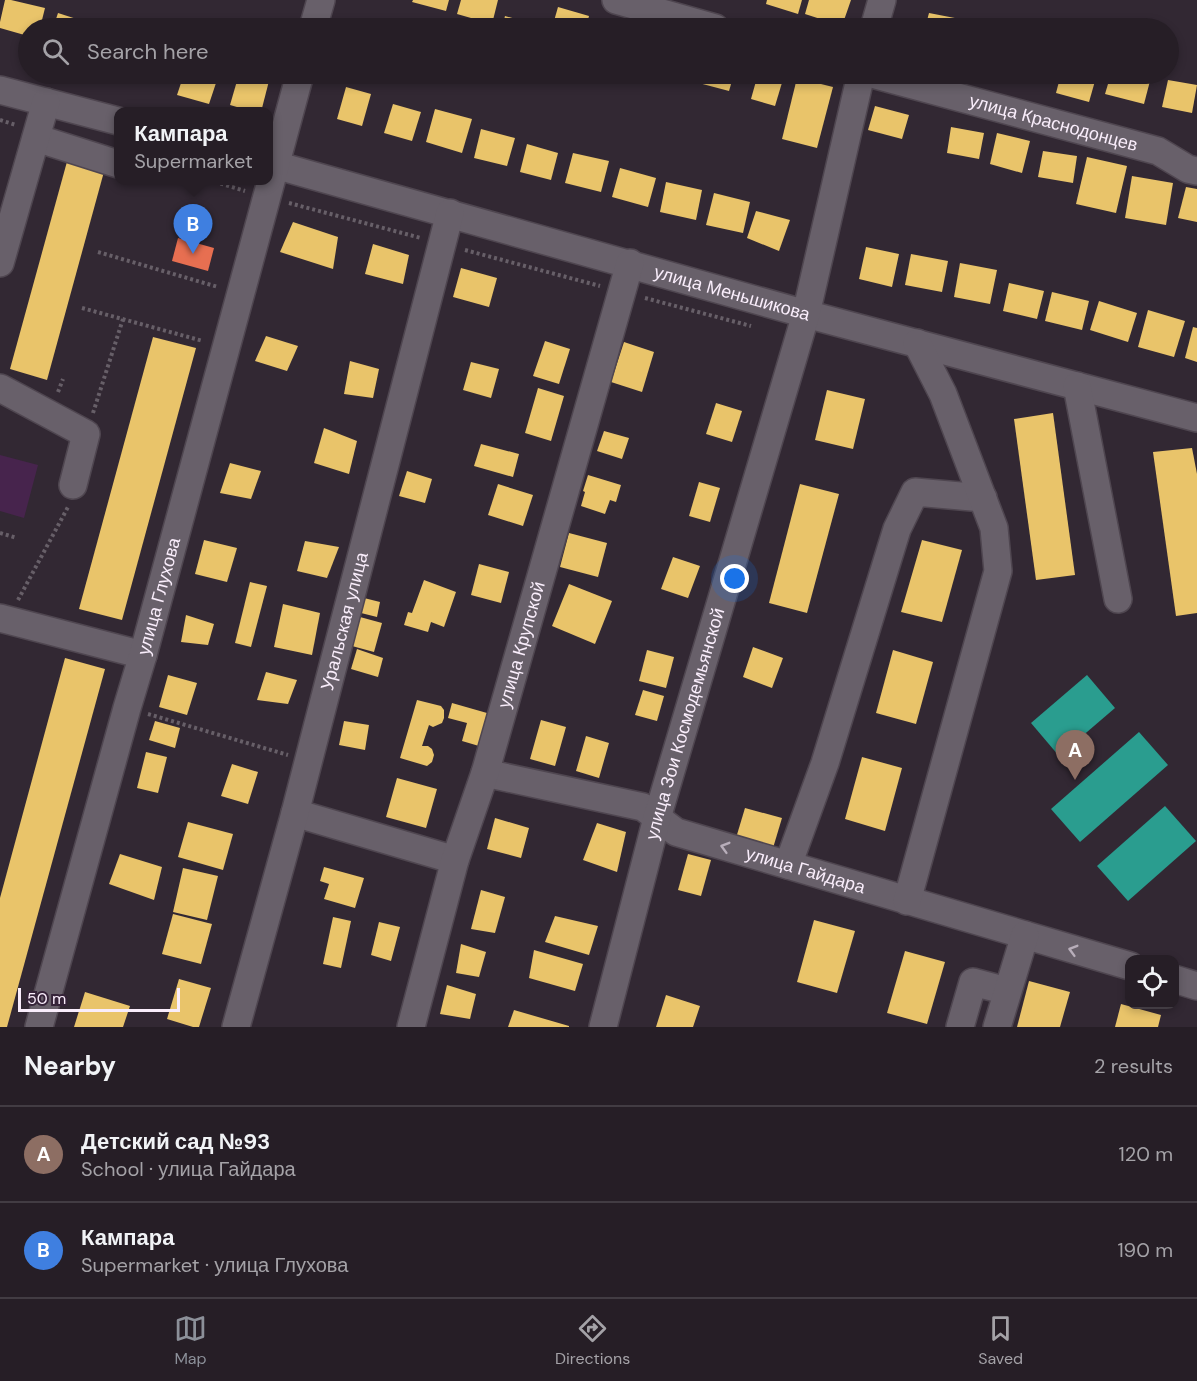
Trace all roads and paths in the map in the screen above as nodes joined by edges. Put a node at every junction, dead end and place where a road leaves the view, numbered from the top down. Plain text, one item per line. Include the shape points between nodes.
1 (321, 0) edge
2 (616, 0) edge
3 (882, 0) edge
4 (316, 18) edge
5 (680, 18) edge
6 (877, 18) edge
7 (297, 84) edge
8 (859, 84) edge
9 (909, 84) edge
10 (0, 90) edge
11 (46, 102) junction
12 (114, 120) edge
13 (36, 138) junction
14 (273, 158) edge
15 (114, 163) edge
16 (273, 165) edge
17 (1197, 171) edge
18 (225, 185) edge
19 (266, 185) edge
20 (248, 192) dead end
21 (285, 202) dead end
22 (450, 213) junction
23 (422, 239) dead end
24 (98, 252) dead end
25 (0, 263) edge
26 (630, 263) junction
27 (240, 293) junction
28 (82, 308) dead end
29 (806, 314) junction
30 (123, 320) junction
31 (917, 343) junction
32 (226, 347) junction
33 (1077, 386) junction
34 (0, 388) edge
35 (1197, 418) edge
36 (86, 434) junction
37 (73, 485) joint
38 (983, 498) junction
39 (0, 533) edge
40 (17, 538) dead end
41 (1118, 599) dead end
42 (4, 619) edge
43 (143, 655) junction
44 (127, 708) junction
45 (308, 761) junction
46 (485, 774) junction
47 (295, 813) junction
48 (657, 818) junction
49 (455, 860) junction
50 (788, 866) junction
51 (908, 901) junction
52 (1025, 935) junction
53 (1125, 965) edge
54 (1179, 981) edge
55 (1197, 986) edge
56 (1007, 992) junction
57 (39, 1027) edge
58 (236, 1027) edge
59 (411, 1027) edge
60 (603, 1027) edge
61 (960, 1027) edge
62 (997, 1027) edge

1 - 4 street
2 - 5 street
3 - 6 street
7 - 14 street, улица Глухова
8 - 29 street, улица Зои Космодемьянской
9 - 17 street, улица Краснодонцев via 1158,151
10 - 11 street
11 - 12 street
11 - 13 street
13 - 15 street
13 - 25 street
16 - 22 street, улица Меньшикова
18 - 20 path
19 - 27 street, улица Глухова
21 - 23 path
22 - 26 street, улица Меньшикова
22 - 45 street, Уральская улица
24 - 27 path
26 - 29 street, улица Меньшикова
26 - 46 street, улица Крупской
27 - 32 street, улица Глухова
28 - 30 path
29 - 31 street, улица Меньшикова
29 - 48 street, улица Зои Космодемьянской
30 - 32 path
30 - 36 path
31 - 33 street, улица Меньшикова
31 - 38 street via 943,394
32 - 43 street, улица Глухова
33 - 35 street, улица Меньшикова
33 - 41 street
34 - 36 street
36 - 37 street
37 - 42 path via 75,495
38 - 50 street via 915,492 897,529 825,763
38 - 51 street via 994,528 998,571
39 - 40 path
42 - 43 street
43 - 44 street, улица Глухова
44 - 45 path
44 - 57 street, улица Глухова
45 - 47 street, Уральская улица
46 - 48 street, улица Гайдара via 643,807
46 - 49 street, улица Крупской
47 - 49 street
47 - 58 street, Уральская улица
50 -> 48 street, улица Гайдара via 676,832
48 - 60 street, улица Зои Космодемьянской
49 - 59 street, улица Крупской
50 - 51 street, улица Гайдара
51 - 52 street, улица Гайдара
53 -> 52 street, улица Гайдара
52 - 56 street
54 - 55 street
56 - 61 street via 973,982
56 - 62 street

